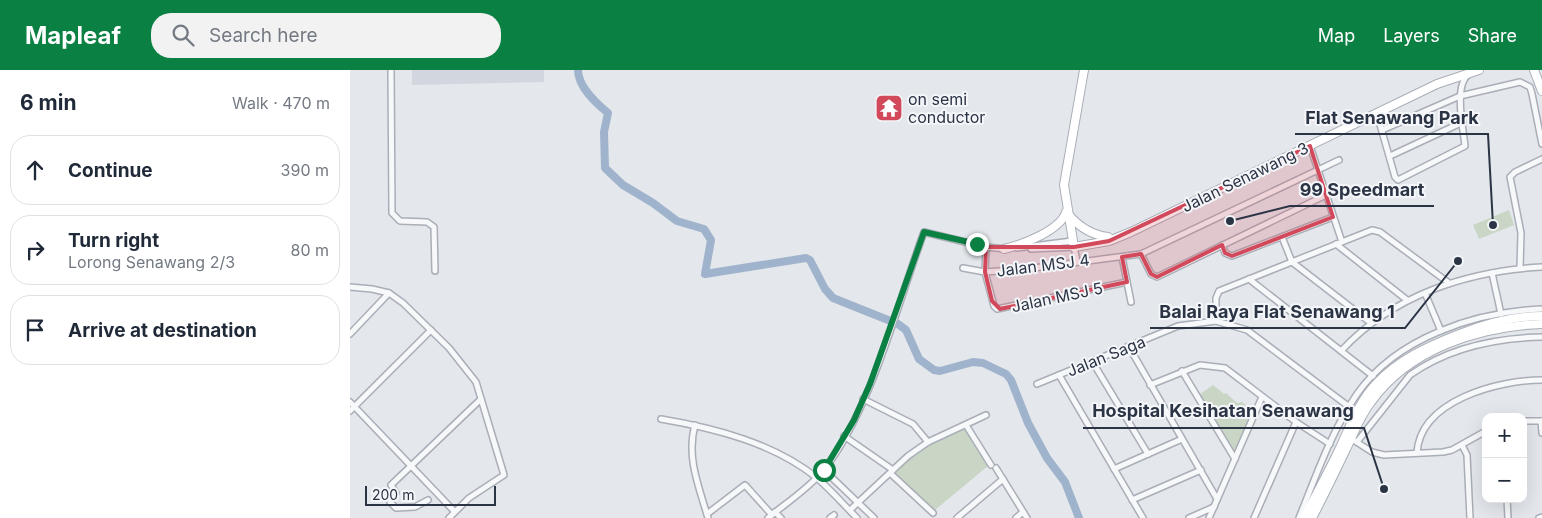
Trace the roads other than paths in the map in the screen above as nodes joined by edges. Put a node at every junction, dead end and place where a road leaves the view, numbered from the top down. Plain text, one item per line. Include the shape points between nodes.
1 (391, 70) edge
2 (1084, 70) edge
3 (1534, 70) edge
4 (1539, 70) edge
5 (1476, 71) edge
6 (1541, 79) edge
7 (1441, 82) junction
8 (1542, 91) edge
9 (1460, 94) junction
10 (1377, 114) junction
11 (1462, 122) junction
12 (1382, 130) junction
13 (1542, 144) edge
14 (1310, 146) junction
15 (1390, 156) junction
16 (1542, 159) edge
17 (1338, 160) dead end
18 (1318, 168) junction
19 (1326, 195) junction
20 (1066, 212) junction
21 (1333, 217) junction
22 (1121, 236) junction
23 (1108, 237) junction
24 (1282, 237) junction
25 (1341, 239) dead end
26 (1073, 244) junction
27 (1336, 244) junction
28 (1222, 245) junction
29 (986, 247) junction
30 (1004, 249) junction
31 (1141, 254) junction
32 (1122, 257) junction
33 (1077, 261) junction
34 (1292, 262) junction
35 (1542, 267) edge
36 (963, 268) dead end
37 (1520, 268) junction
38 (435, 271) dead end
39 (985, 272) junction
40 (1492, 272) junction
41 (1249, 279) junction
42 (1127, 282) junction
43 (1449, 283) junction
44 (350, 288) edge
45 (1425, 292) junction
46 (389, 293) junction
47 (1406, 300) junction
48 (1130, 302) dead end
49 (1542, 309) edge
50 (1501, 314) junction
51 (1542, 316) edge
52 (1216, 321) junction
53 (1371, 322) junction
54 (1542, 324) edge
55 (430, 330) junction
56 (1442, 331) junction
57 (350, 334) edge
58 (1542, 337) edge
59 (1129, 347) junction
60 (1341, 351) junction
61 (1092, 362) junction
62 (1182, 371) junction
63 (1058, 375) junction
64 (1373, 376) junction
65 (1542, 380) edge
66 (1037, 384) dead end
67 (1150, 385) junction
68 (1262, 398) junction
69 (481, 399) junction
70 (863, 399) junction
71 (351, 407) edge
72 (1352, 410) junction
73 (986, 415) dead end
74 (661, 419) dead end
75 (1527, 421) edge
76 (1542, 421) edge
77 (1296, 422) junction
78 (694, 425) junction
79 (966, 425) junction
80 (1482, 433) edge
81 (1542, 433) edge
82 (844, 436) junction
83 (1182, 439) junction
84 (1354, 440) junction
85 (928, 442) junction
86 (1330, 444) junction
87 (1462, 445) junction
88 (1417, 453) junction
89 (1148, 454) junction
90 (1235, 459) junction
91 (409, 466) junction
92 (1114, 469) junction
93 (824, 470) junction
94 (1201, 470) junction
95 (892, 471) junction
96 (817, 478) junction
97 (1003, 479) junction
98 (1217, 499) junction
99 (428, 500) dead end
100 (1132, 500) junction
101 (859, 502) junction
102 (1508, 503) edge
103 (1214, 506) junction
104 (850, 510) junction
105 (454, 511) junction
106 (1023, 512) junction
107 (933, 513) dead end
108 (1198, 514) junction
109 (772, 515) edge
110 (708, 516) edge
111 (449, 518) edge
112 (780, 518) edge
113 (858, 518) edge
114 (874, 518) edge
115 (957, 518) edge
116 (1016, 518) edge
117 (1027, 518) edge
118 (1143, 518) edge
119 (1188, 518) edge
120 (1203, 518) edge
121 (1209, 518) edge
122 (1254, 518) edge
123 (1299, 518) edge
124 (1304, 518) edge
125 (1312, 518) edge
126 (1470, 518) edge
127 (1508, 518) edge

1 - 38 street via 392,213 400,222 427,222 434,226
2 - 20 street via 1064,184
3 - 6 street
4 - 6 street
5 - 7 street, Jalan Senawang 3
5 - 9 street via 1462,81
6 - 8 street
7 - 9 street via 1452,83
7 - 10 street, Jalan Senawang 3
9 - 11 street
9 - 12 street
9 - 13 street via 1520,82 1526,84 1532,94
10 - 12 street
10 - 14 street, Jalan Senawang 3
11 - 15 street
11 - 15 street via 1464,146 1398,180
12 - 15 street
14 - 18 street
14 - 22 street, Jalan Senawang 3
16 - 37 street via 1510,177 1522,233
17 - 18 street, Jalan MSJ 4
18 - 19 street
18 - 31 street, Jalan MSJ 4
19 - 21 street
19 - 28 street
20 - 23 street via 1089,232
20 - 26 street
20 - 30 street via 1062,221 1033,239
21 - 24 street
21 - 25 street
22 - 23 street, Jalan Senawang 3
22 - 26 street, Jalan Senawang 3 via 1109,241
23 - 26 street, Jalan Senawang 3
24 - 28 street via 1232,256 1225,253
24 - 34 street
26 - 30 street
26 - 33 street
27 - 34 street
27 - 43 street via 1376,230
27 - 47 street
28 - 31 street via 1157,277 1151,274
29 - 30 street
29 - 39 street
29 - 70 street via 924,232
31 - 32 street, Jalan MSJ 4
32 - 33 street, Jalan MSJ 4
32 - 42 street
33 - 39 street, Jalan MSJ 4
34 - 41 street
34 - 53 street
35 - 37 street
36 - 39 street, Jalan MSJ 4
37 - 40 street
39 - 42 street, Jalan MSJ 5 via 997,309
40 - 43 street
40 - 50 street
41 - 52 street via 1217,294
41 - 60 street
42 - 48 street
43 - 45 street
44 - 46 street
45 - 47 street
45 - 56 street
46 - 55 street
46 - 57 street
47 - 53 street
49 - 50 street
50 - 56 street
51 - 72 street via 1506,319 1426,348 1388,372
52 - 59 street, Jalan Saga via 1178,326
52 - 72 street, Jalan Saga via 1247,330
53 - 60 street
54 - 84 street via 1491,329 1432,351 1410,363 1389,379 1371,402
55 - 69 street via 476,382
55 - 71 street
56 - 64 street via 1402,351
58 - 84 street via 1512,338 1454,351 1416,370
59 - 61 street, Jalan Saga
59 - 67 street
60 - 64 street
61 - 63 street, Jalan Saga
61 - 89 street
62 - 67 street
62 - 68 street via 1205,364 1225,368
62 - 90 street
63 - 66 street, Jalan Saga
63 - 92 street
64 - 72 street
65 - 88 street via 1491,387 1445,407 1436,413 1418,442
67 - 83 street
68 - 77 street
68 - 90 street
69 - 91 street
69 - 105 street via 504,475
70 - 82 street
70 - 85 street via 913,424
71 - 91 street
72 - 86 street
72 - 124 street
73 - 79 street
74 - 78 street
75 - 76 street
76 - 81 street
77 - 86 street
77 - 122 street
78 - 96 street via 766,449
78 - 110 street via 693,465
79 - 85 street
79 - 97 street
80 - 87 street
82 - 93 street
82 - 95 street
83 - 89 street
83 - 94 street
84 - 88 street via 1379,454
84 - 125 street
85 - 95 street
86 - 123 street
87 - 88 street via 1443,452
87 - 126 street via 1467,455
89 - 92 street
90 - 98 street
91 - 99 street via 391,485 396,493 390,502 396,508 415,507
91 - 105 street
92 - 100 street
93 - 96 street
93 - 101 street
94 - 98 street
94 - 100 street
95 - 101 street
95 - 107 street
96 - 104 street
96 - 109 street
97 - 106 street
97 - 115 street
98 - 103 street
100 - 118 street
101 - 104 street
101 - 114 street
102 - 127 street
103 - 108 street
103 - 121 street
104 - 113 street
105 - 111 street
106 - 116 street
106 - 117 street
108 - 119 street
108 - 120 street
109 - 110 street via 745,485
109 - 112 street

